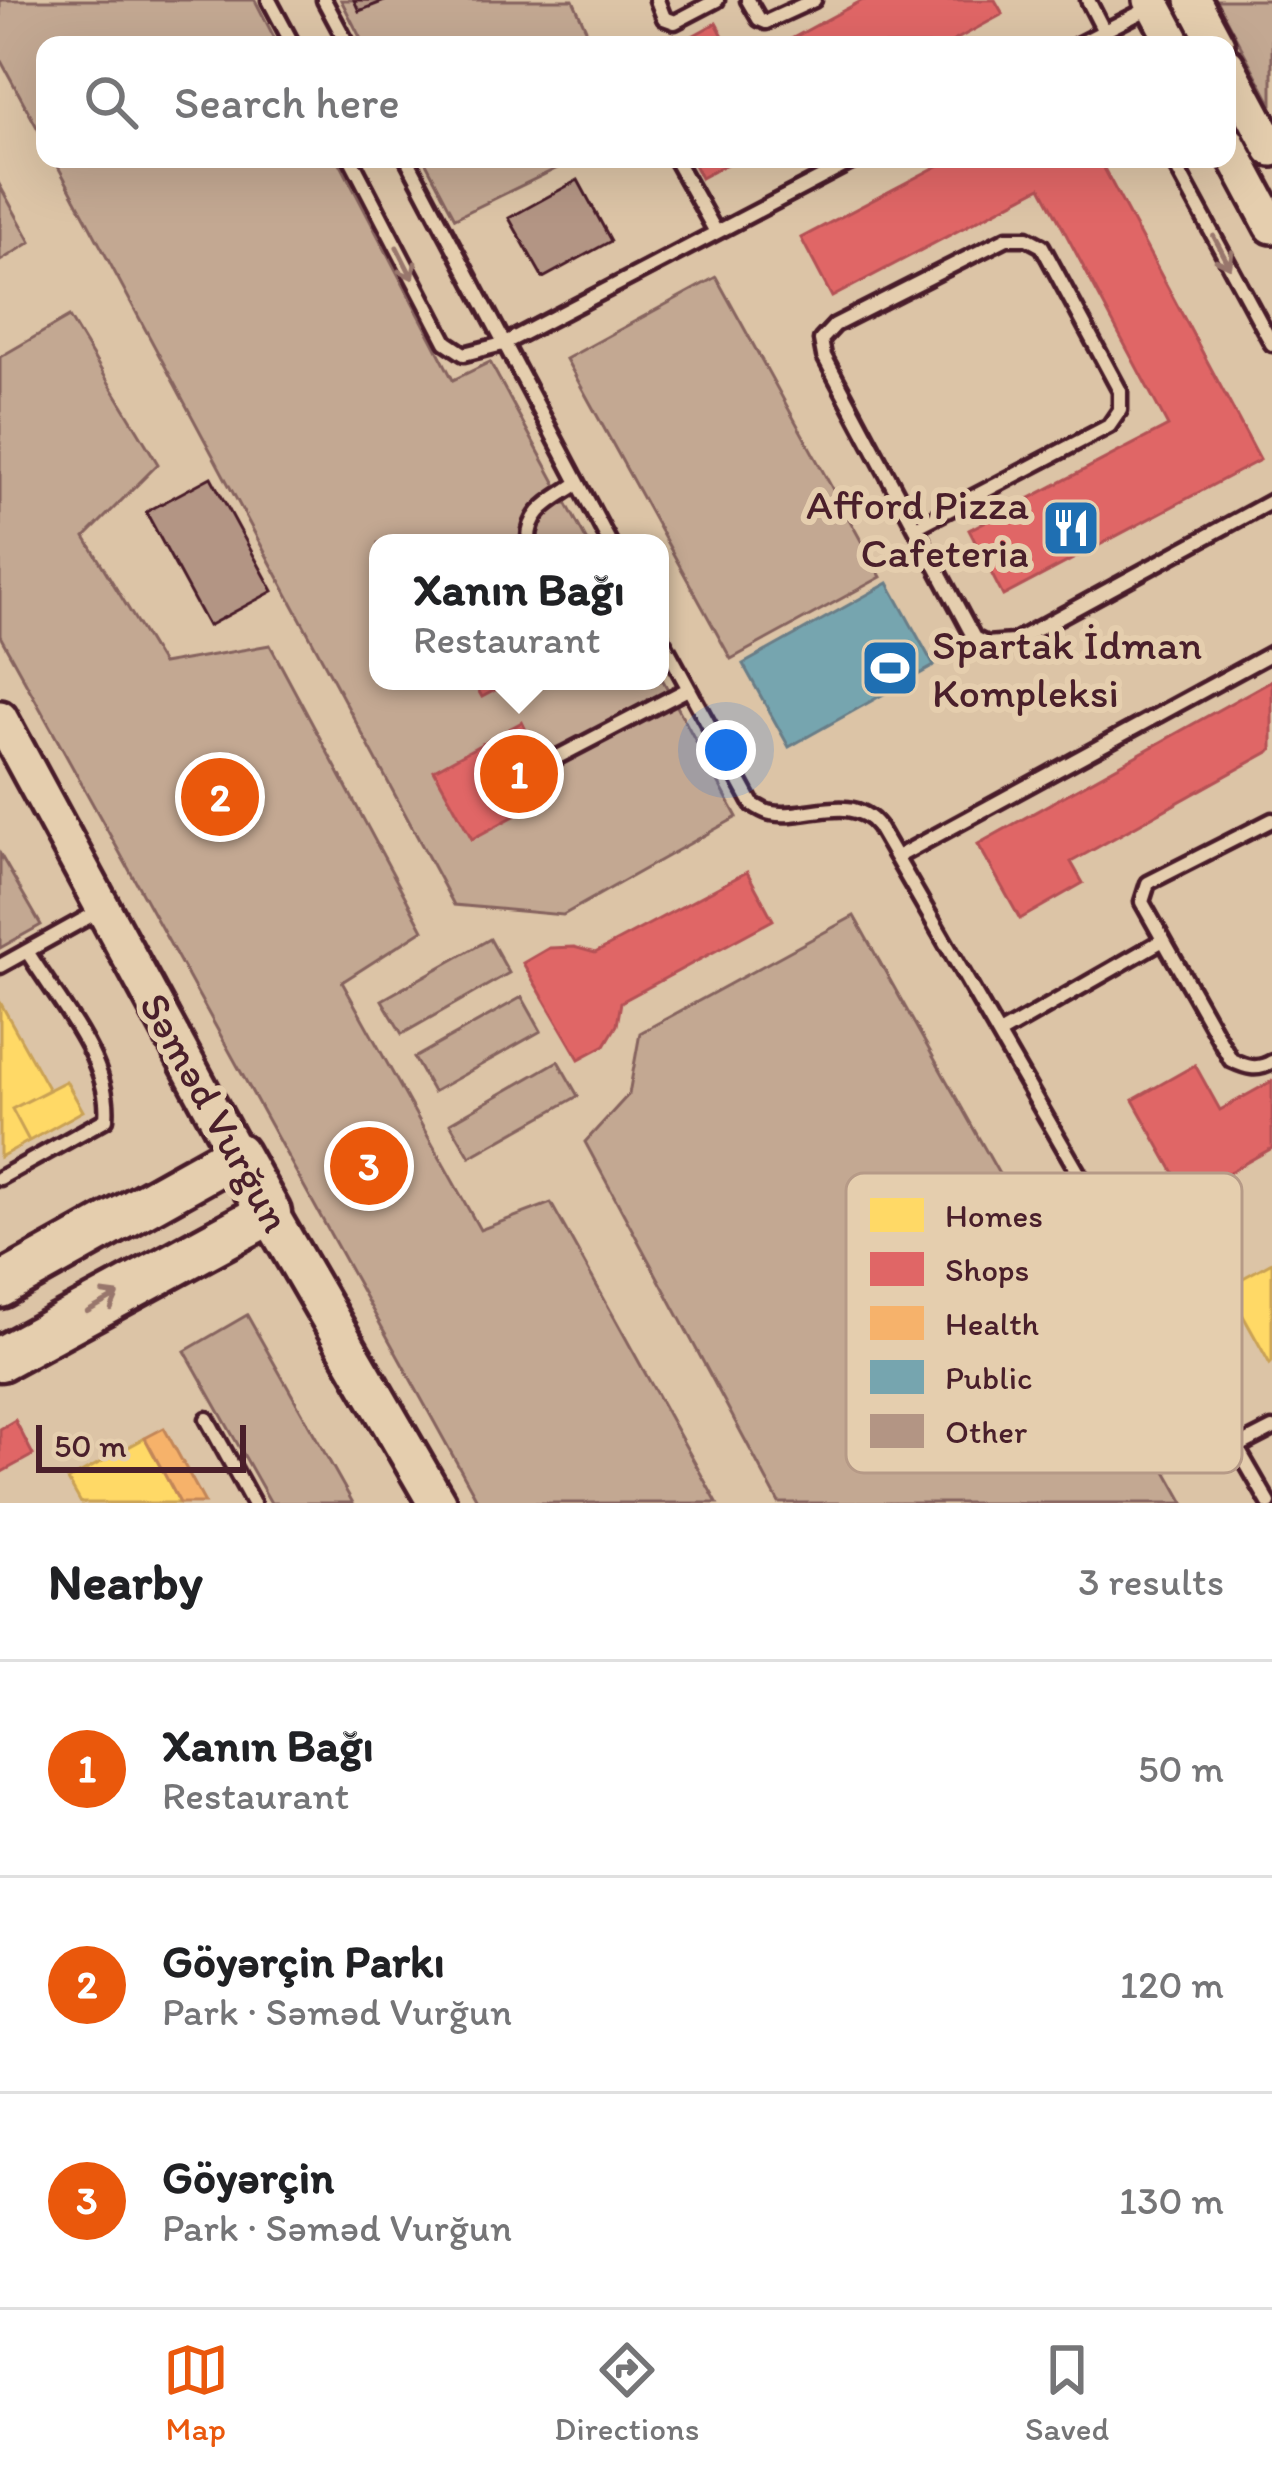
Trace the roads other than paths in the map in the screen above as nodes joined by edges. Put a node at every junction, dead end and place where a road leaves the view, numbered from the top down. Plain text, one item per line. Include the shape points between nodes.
1 (269, 0) edge
2 (324, 0) edge
3 (658, 0) edge
4 (717, 0) edge
5 (748, 0) edge
6 (814, 0) edge
7 (1088, 0) edge
8 (1193, 0) edge
9 (1153, 3) edge
10 (1104, 31) junction
11 (287, 36) edge
12 (343, 36) edge
13 (1094, 36) edge
14 (1106, 36) edge
15 (1170, 36) edge
16 (1211, 36) edge
17 (1236, 81) edge
18 (1272, 149) edge
19 (1236, 159) edge
20 (356, 168) edge
21 (412, 168) edge
22 (680, 168) edge
23 (839, 168) edge
24 (1177, 168) edge
25 (1272, 226) edge
26 (716, 232) junction
27 (503, 344) junction
28 (1272, 344) edge
29 (578, 483) junction
30 (1272, 501) edge
31 (916, 527) junction
32 (529, 534) edge
33 (605, 534) edge
34 (669, 653) edge
35 (1272, 653) edge
36 (688, 689) junction
37 (0, 718) edge
38 (552, 760) dead end
39 (1272, 820) edge
40 (896, 857) junction
41 (106, 908) junction
42 (1163, 940) junction
43 (27, 951) junction
44 (0, 966) edge
45 (1001, 1034) junction
46 (1272, 1063) edge
47 (236, 1154) junction
48 (1080, 1173) edge
49 (0, 1178) edge
50 (269, 1213) junction
51 (0, 1286) edge
52 (0, 1359) edge
53 (207, 1419) dead end
54 (1272, 1429) edge
55 (1242, 1445) edge
56 (1242, 1457) edge
57 (253, 1503) edge
58 (437, 1503) edge
59 (1269, 1503) edge

1 - 11 lane
2 - 12 lane
3 - 4 lane via 664,18 675,22
5 - 6 lane via 766,22
7 - 10 lane
8 - 16 main road
9 - 10 lane
9 - 15 main road
10 - 13 lane
10 - 14 lane
17 - 18 main road
19 - 25 main road
20 -> 27 lane via 446,342 464,354
21 - 27 lane
22 - 26 lane
23 - 26 lane
24 -> 28 lane
26 - 27 lane
27 - 29 lane
29 - 32 lane via 536,513
29 - 33 lane
30 - 31 lane via 1000,646 974,638
31 - 31 lane via 821,340 835,325 1007,238 1027,238 1042,245 1120,392 1120,410 1109,425
34 - 36 lane
35 - 40 lane
36 - 38 lane
36 - 40 lane via 752,804 770,813 856,809 870,816
37 - 41 main road, Səməd Vurğun
39 - 42 lane via 1148,883 1142,902
40 - 45 lane
41 - 43 lane
41 - 47 main road, Səməd Vurğun
42 - 45 lane
42 - 46 lane via 1231,1060
43 - 44 lane
43 - 49 lane via 103,1073 109,1099 106,1119
45 - 48 lane
47 - 50 highway, Səməd Vurğun
47 - 51 highway
52 -> 50 highway
50 - 58 main road, Səməd Vurğun
53 - 57 lane
54 - 55 lane
56 - 59 lane

